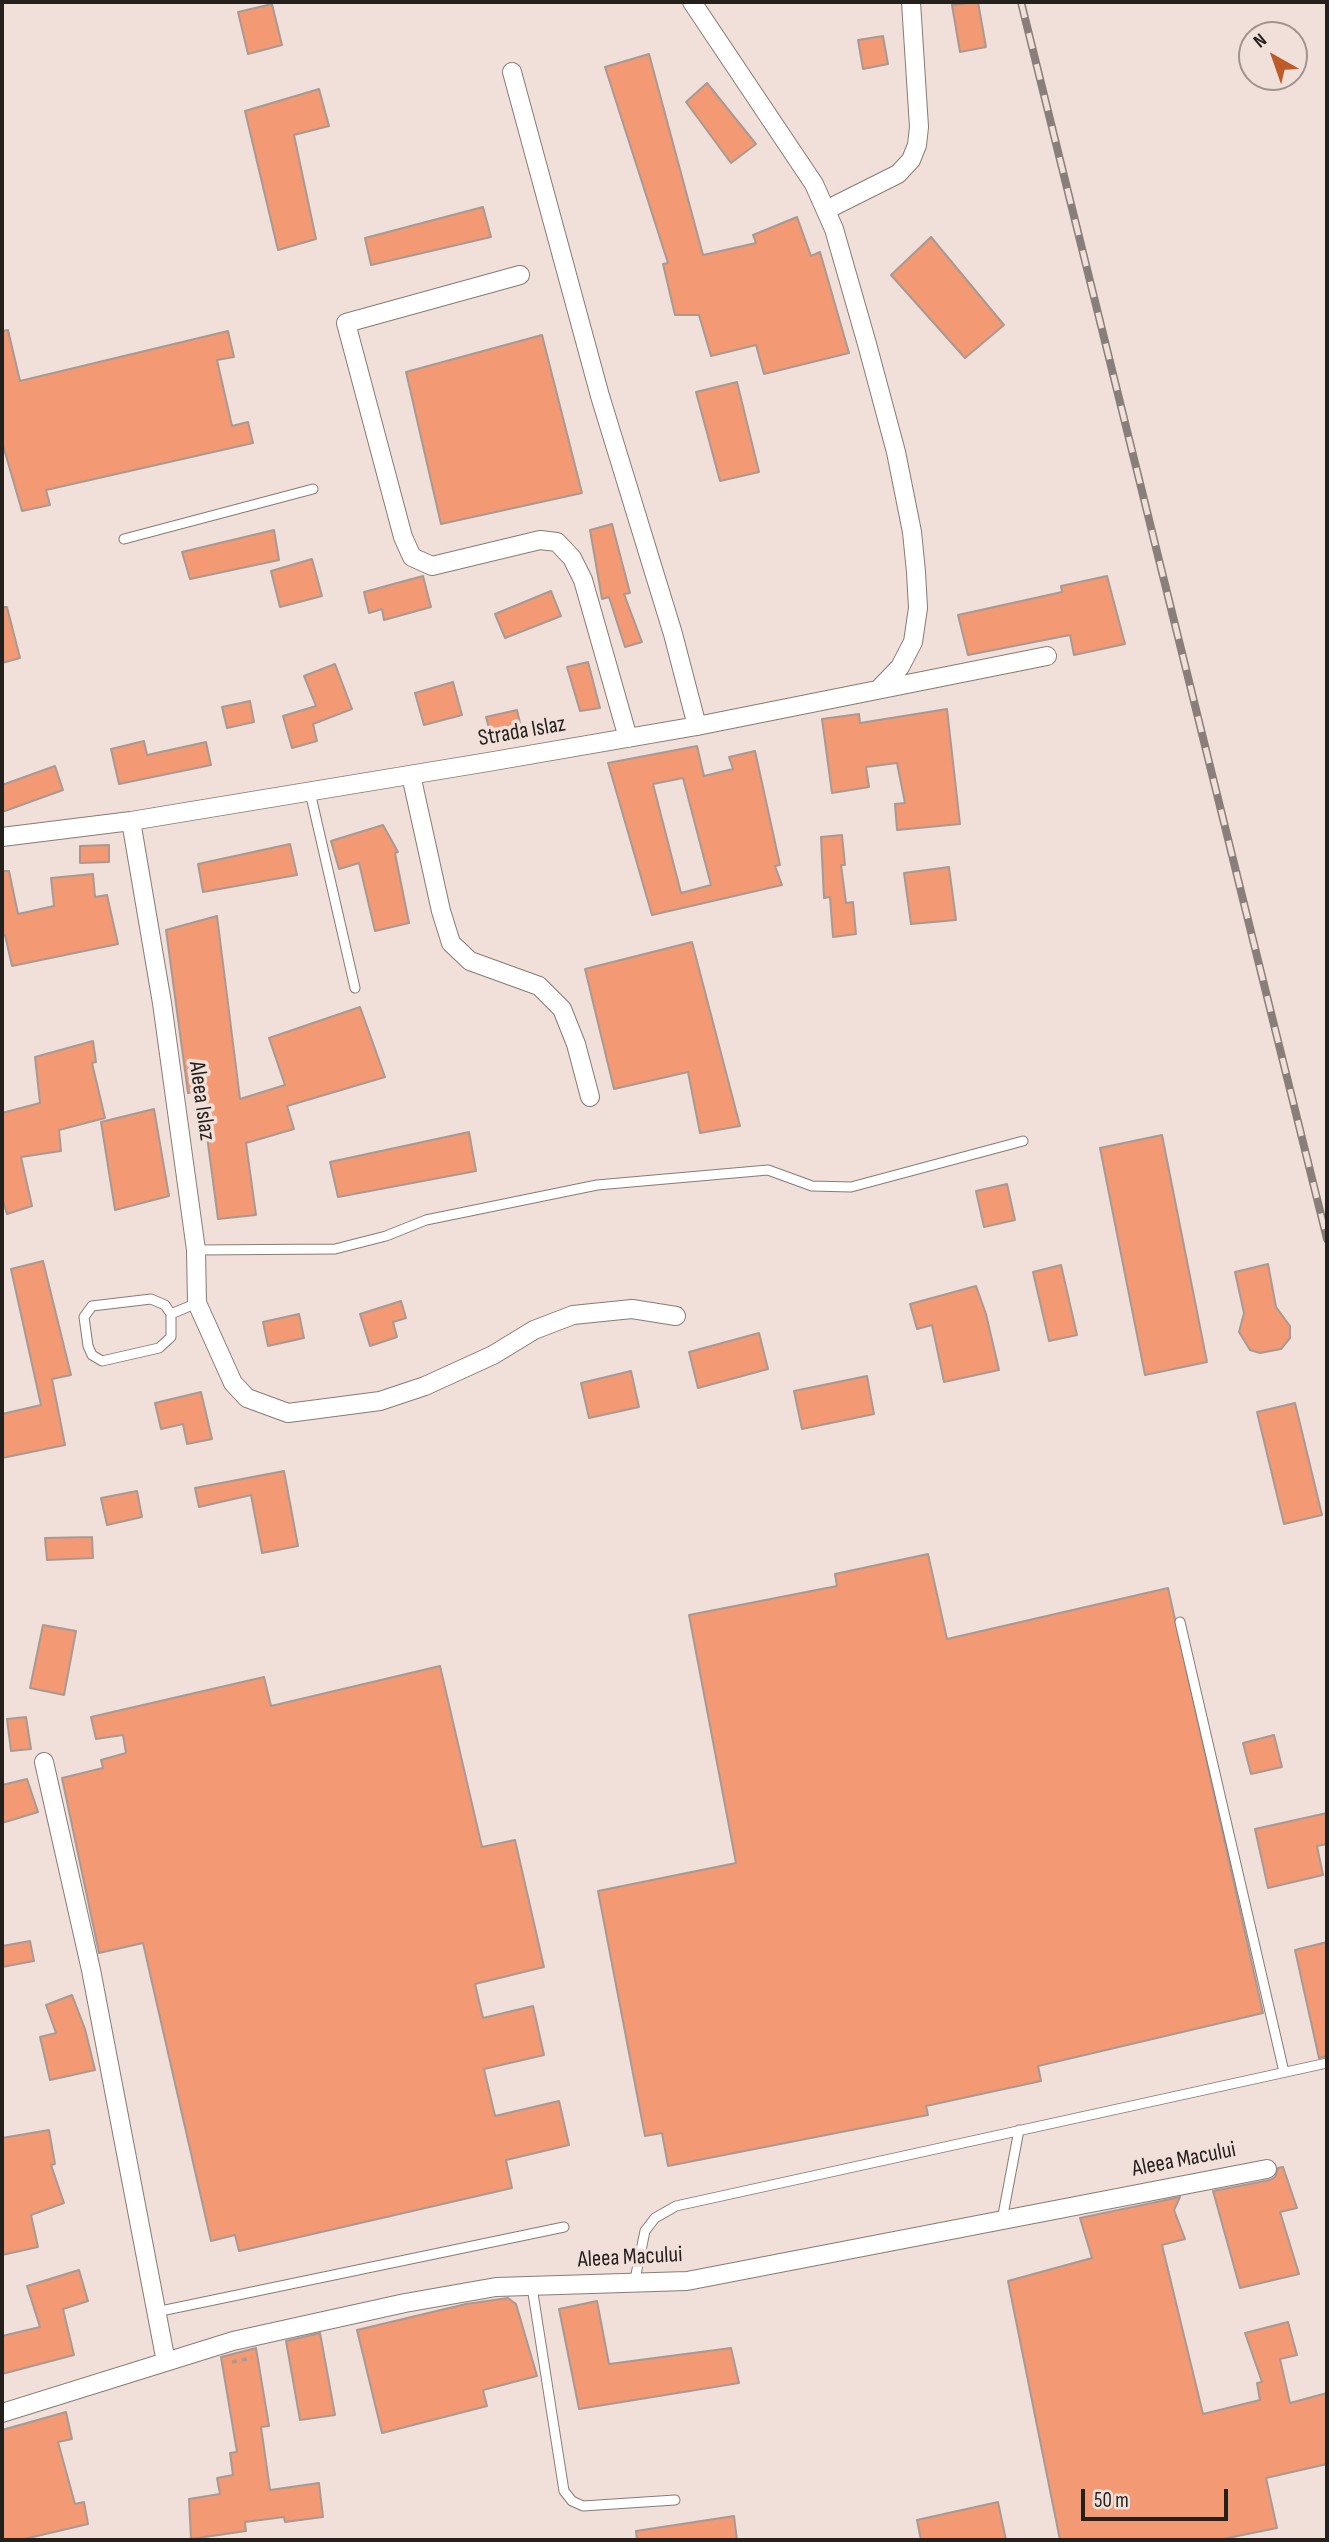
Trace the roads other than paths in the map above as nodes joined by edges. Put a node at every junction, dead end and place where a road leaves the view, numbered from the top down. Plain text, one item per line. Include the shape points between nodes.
1 (692, 2) edge
2 (911, 2) edge
3 (512, 72) dead end
4 (826, 210) junction
5 (520, 275) dead end
6 (313, 489) dead end
7 (124, 539) dead end
8 (1047, 656) dead end
9 (878, 690) junction
10 (697, 726) junction
11 (628, 738) junction
12 (411, 775) junction
13 (310, 792) junction
14 (131, 821) junction
15 (2, 837) edge
16 (355, 988) dead end
17 (590, 1097) dead end
18 (1023, 1141) dead end
19 (196, 1250) junction
20 (197, 1303) junction
21 (171, 1314) junction
22 (676, 1317) dead end
23 (1180, 1622) dead end
24 (44, 1762) dead end
25 (1327, 2063) edge
26 (1284, 2072) junction
27 (1019, 2130) junction
28 (1267, 2169) dead end
29 (1002, 2220) junction
30 (564, 2227) dead end
31 (634, 2284) junction
32 (532, 2287) junction
33 (156, 2312) junction
34 (166, 2362) junction
35 (2, 2413) edge
36 (675, 2500) dead end

1 - 4 street via 814,184
2 - 4 street via 917,145 911,160 898,174
3 - 10 street via 600,397
4 - 9 street via 896,452 915,558 918,608 913,642 900,667
5 - 11 street via 346,323 412,557 432,566 540,540 557,542 583,580
6 - 7 lane
8 - 9 street, Strada Islaz
9 - 10 street, Strada Islaz
10 - 11 street, Strada Islaz
11 - 12 street, Strada Islaz
12 - 13 street, Strada Islaz
12 - 17 street via 451,943 470,961 539,986 562,1009
13 - 14 street, Strada Islaz
13 - 16 lane
14 - 15 street, Strada Islaz
14 - 19 street, Aleea Islaz
18 - 19 lane via 851,1187 812,1186 768,1170 597,1185 426,1220 335,1249
19 - 20 street, Aleea Islaz
20 - 21 lane
20 - 22 street, Aleea Islaz via 233,1382 247,1398 288,1413 380,1401 425,1386 573,1315 632,1309
21 - 21 lane via 171,1337 159,1348 102,1361 92,1355 84,1317 92,1306 151,1299 165,1305
23 - 26 lane
24 - 33 street via 91,1970
25 - 26 lane
26 - 27 lane
27 - 29 lane
27 - 31 lane via 676,2206 655,2218 645,2231
28 - 29 street, Aleea Macului
29 - 31 street, Aleea Macului via 687,2281
30 - 33 lane
31 - 32 street, Aleea Macului
32 - 34 street, Aleea Macului via 496,2287 405,2303 233,2341
32 - 36 lane via 564,2491 583,2506
33 - 34 street
34 - 35 street, Aleea Macului

